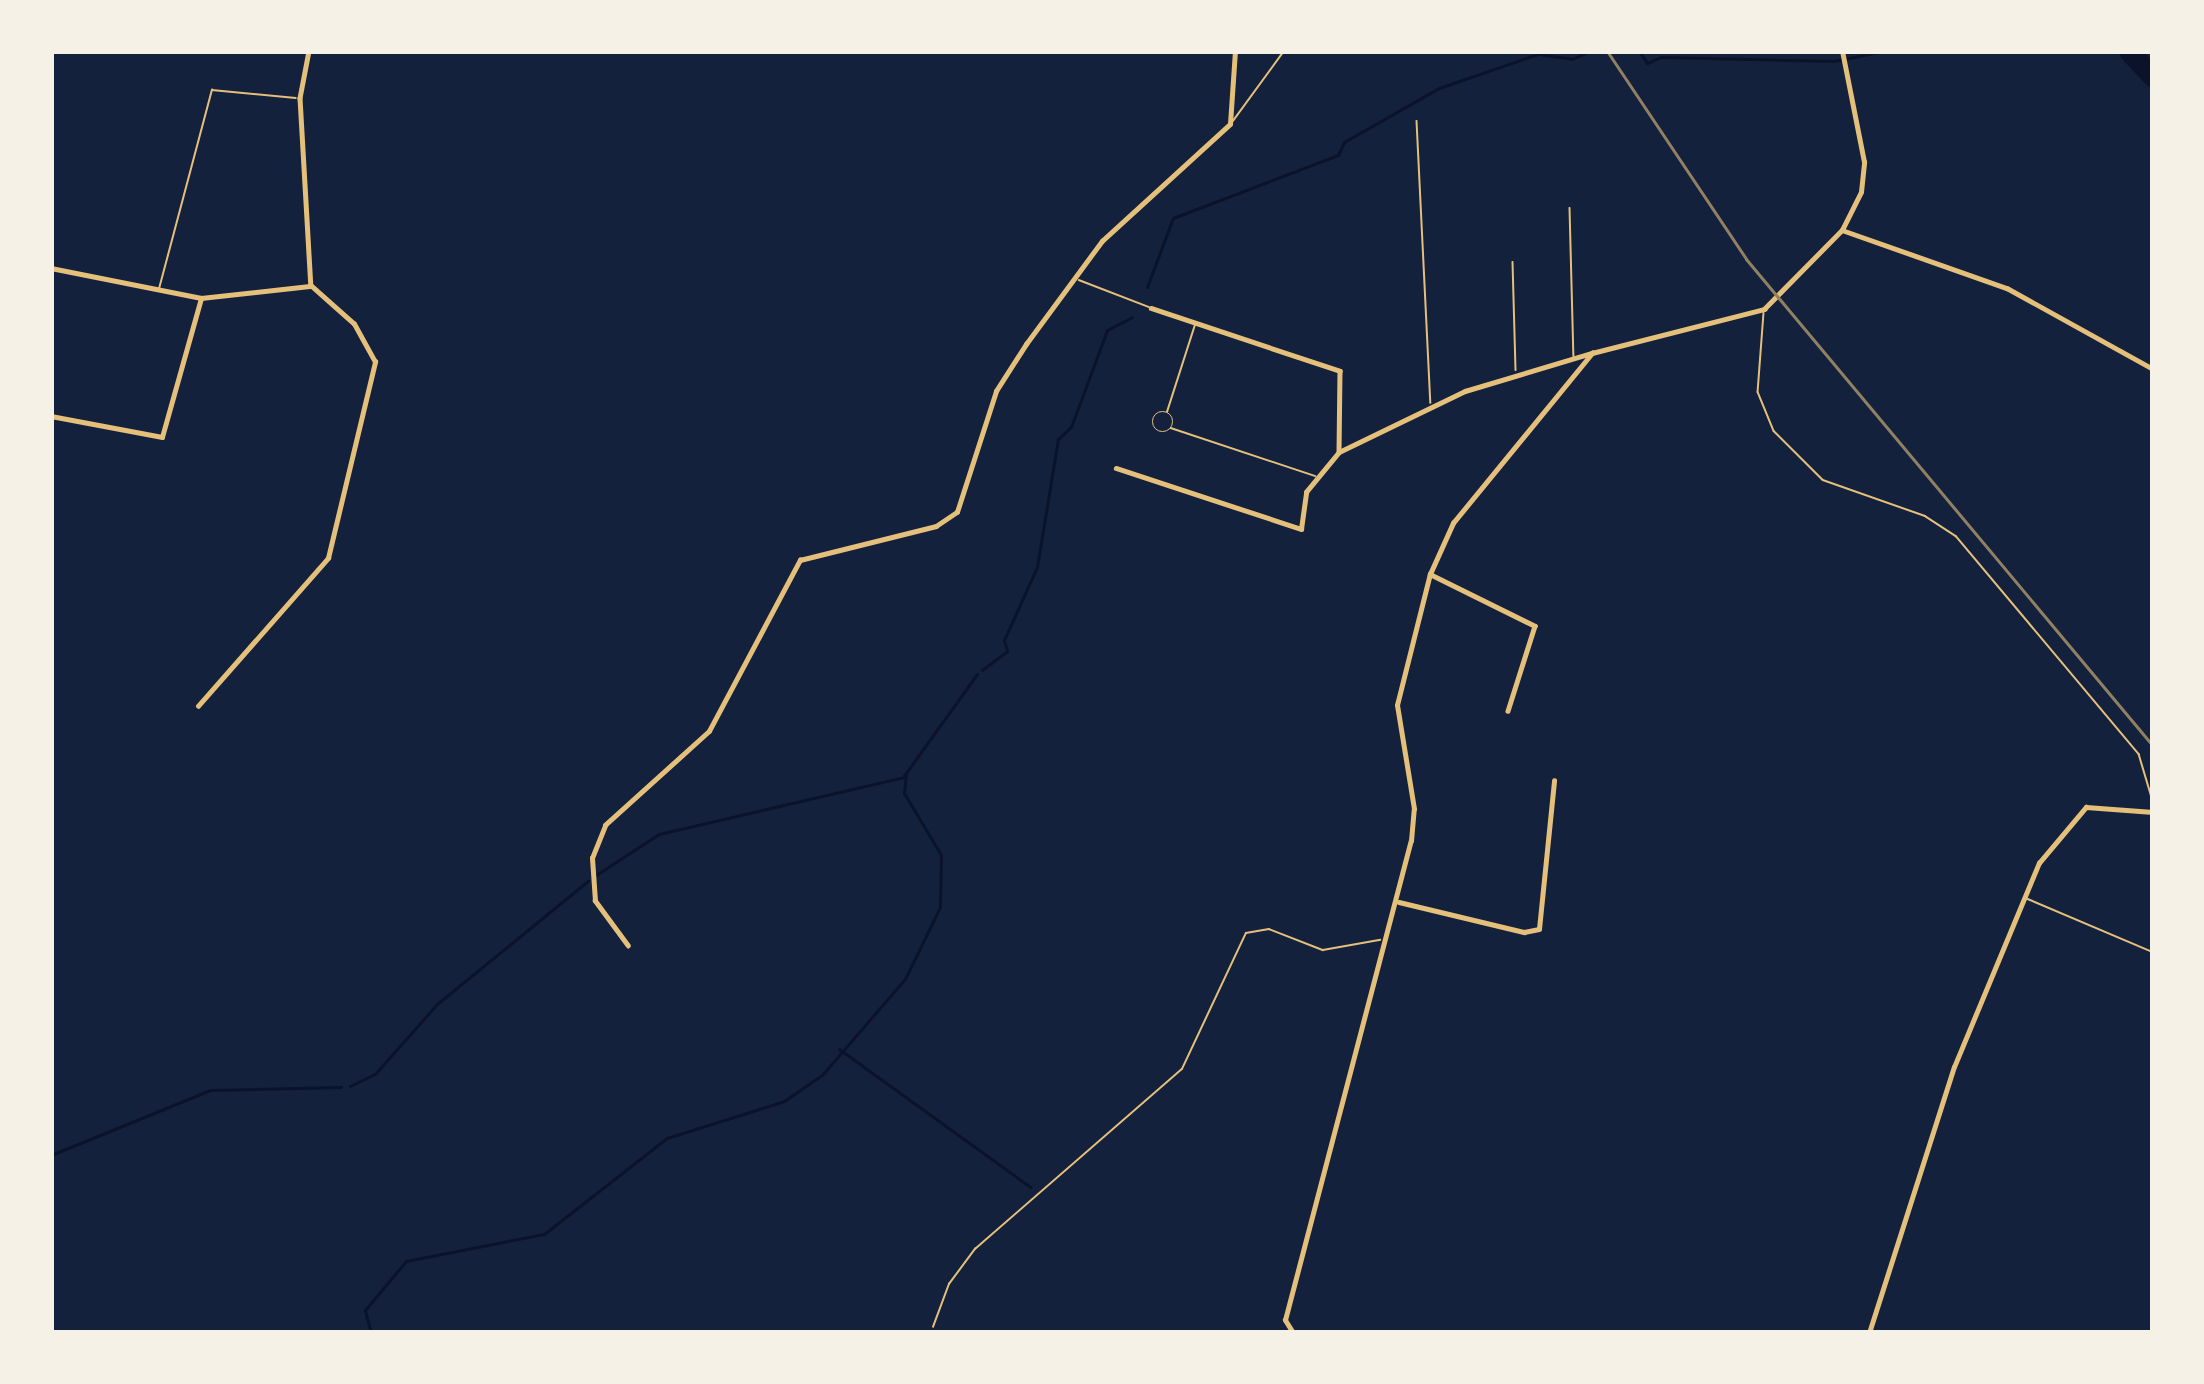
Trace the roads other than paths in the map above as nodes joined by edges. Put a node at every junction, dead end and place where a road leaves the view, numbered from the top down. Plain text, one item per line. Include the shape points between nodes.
1 (309, 51) edge
2 (1235, 51) edge
3 (1284, 51) edge
4 (1843, 56) edge
5 (300, 98) junction
6 (1417, 121) dead end
7 (1230, 124) junction
8 (1570, 208) dead end
9 (1842, 230) junction
10 (1513, 262) dead end
11 (51, 268) edge
12 (1075, 278) junction
13 (310, 286) junction
14 (159, 289) junction
15 (201, 298) junction
16 (1151, 308) joint
17 (1764, 309) junction
18 (1196, 322) junction
19 (1592, 353) junction
20 (1574, 356) junction
21 (2153, 370) edge
22 (1516, 374) junction
23 (1431, 407) junction
24 (1167, 412) junction
25 (51, 416) edge
26 (1172, 428) junction
27 (1339, 452) junction
28 (1116, 468) dead end
29 (1315, 476) junction
30 (1430, 574) junction
31 (197, 706) dead end
32 (1508, 711) dead end
33 (1554, 781) dead end
34 (2153, 801) edge
35 (2153, 812) edge
36 (2025, 898) junction
37 (1399, 902) junction
38 (1392, 936) junction
39 (628, 946) dead end
40 (2153, 952) edge
41 (933, 1327) dead end
42 (1293, 1333) edge
43 (1869, 1333) edge

1 - 5 street
2 - 7 street
3 - 7 lane
4 - 9 street via 1864,162 1862,192
5 - 13 street
5 - 14 lane via 212,90
6 - 23 lane
7 - 12 street via 1127,216
8 - 20 lane
9 - 17 street
9 - 21 street via 2007,288
10 - 22 lane
11 - 14 street
12 - 16 lane
12 - 39 street via 996,391 958,512 936,526 800,560 709,731 605,825 592,858 595,901
13 - 15 street
13 - 31 street via 354,325 375,362 328,558
14 - 15 street
15 - 25 street via 162,437
16 - 18 street
17 - 19 street
17 - 34 lane via 1758,392 1774,431 1823,480 1956,536 2139,754
18 - 24 lane
18 - 27 street via 1340,371
19 - 20 street
19 - 30 street via 1453,524
20 - 22 street
22 - 23 street
23 - 27 street
24 - 26 lane
24 - 26 lane via 1152,424 1161,432
26 - 29 lane
27 - 29 street
28 - 29 street via 1301,529
30 - 32 street via 1534,626
30 - 37 street via 1397,705 1414,809
33 - 37 street via 1539,929
35 - 36 street via 2077,812
36 - 40 lane
36 - 43 street via 1954,1067
37 - 38 street
38 - 41 lane via 1323,950 1268,929 1246,933 1182,1070 975,1249 949,1284
38 - 42 street via 1285,1321

